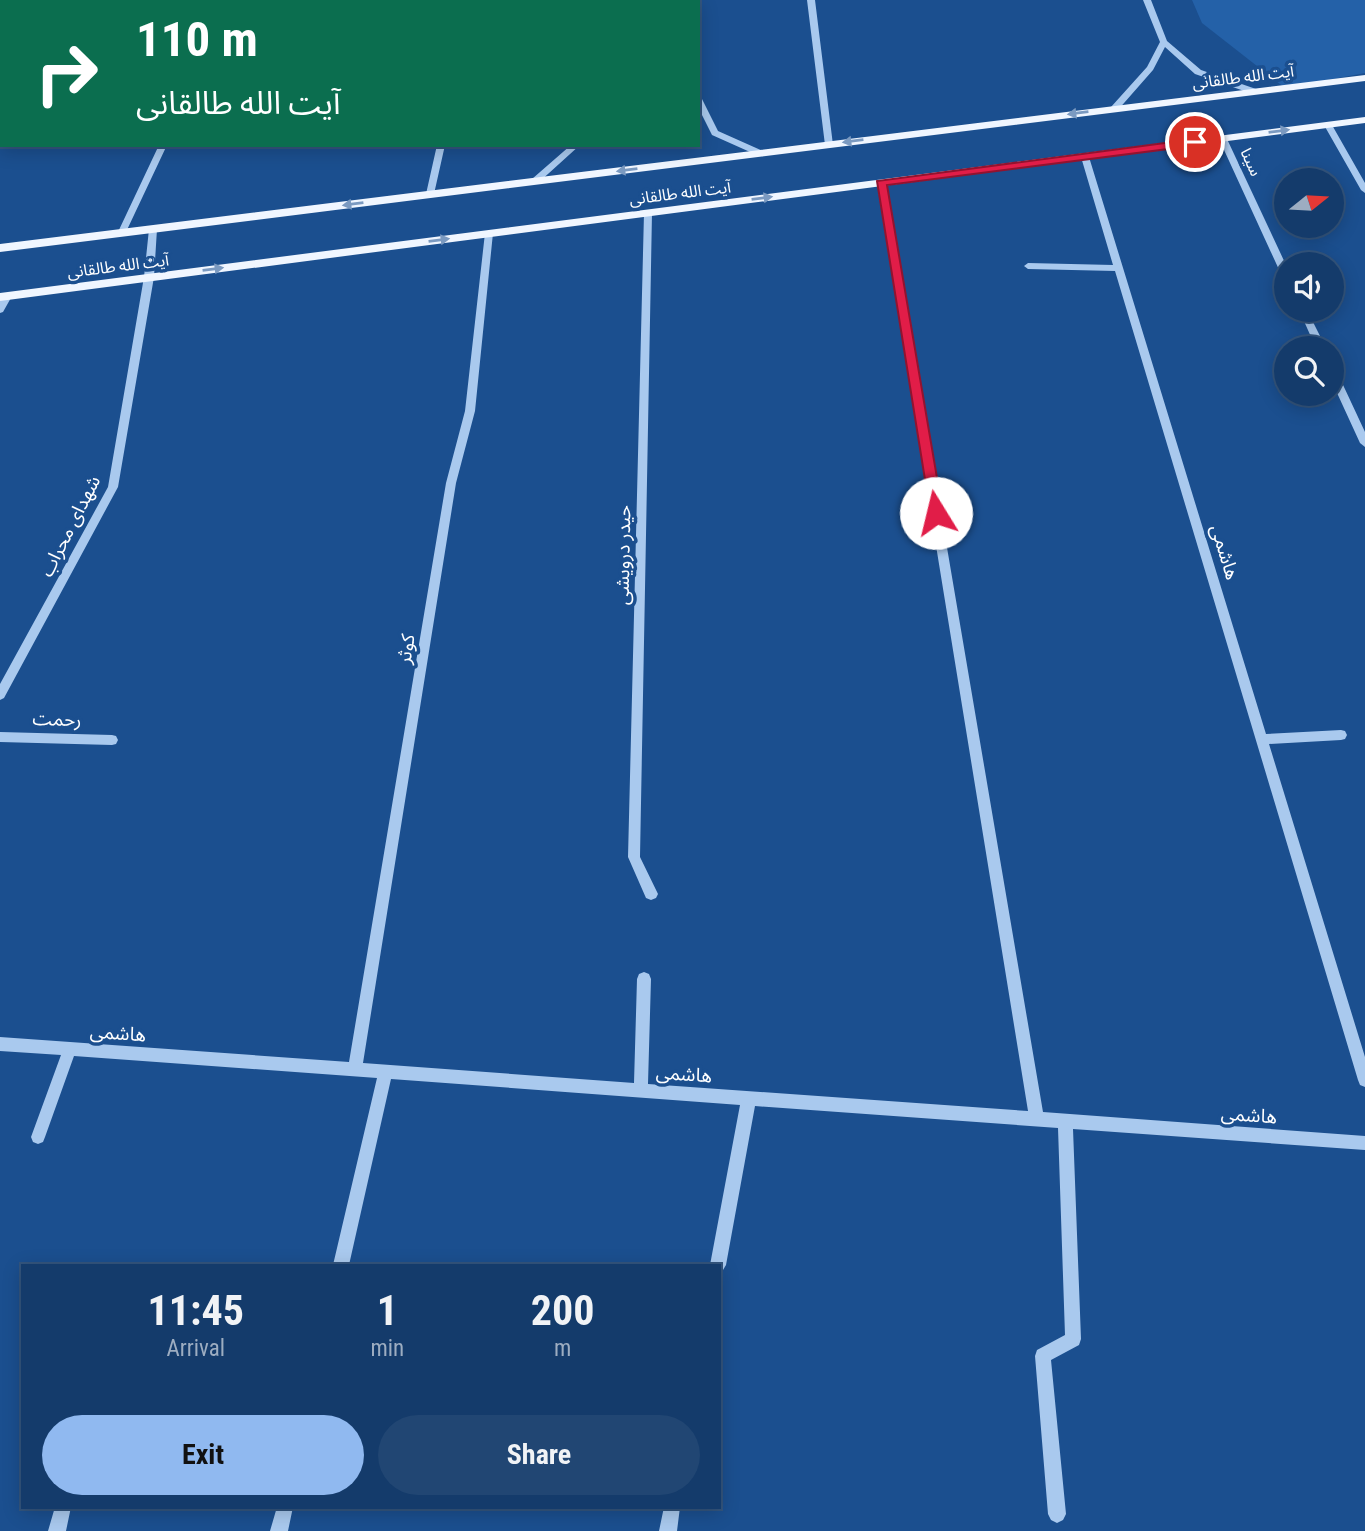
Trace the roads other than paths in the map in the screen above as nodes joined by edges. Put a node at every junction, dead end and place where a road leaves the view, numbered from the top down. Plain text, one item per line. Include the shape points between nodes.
1 (811, 0) edge
2 (1147, 0) edge
3 (1164, 42) junction
4 (1365, 78) edge
5 (1253, 92) junction
6 (700, 103) edge
7 (1114, 109) junction
8 (1365, 120) edge
9 (1328, 125) junction
10 (1223, 139) junction
11 (828, 145) junction
12 (162, 147) edge
13 (441, 147) edge
14 (574, 147) edge
15 (762, 153) junction
16 (1085, 157) junction
17 (535, 181) junction
18 (881, 183) junction
19 (1365, 190) edge
20 (430, 194) junction
21 (648, 213) junction
22 (153, 229) junction
23 (122, 233) junction
24 (489, 233) junction
25 (0, 248) edge
26 (1276, 252) edge
27 (1028, 266) dead end
28 (1119, 268) junction
29 (149, 277) junction
30 (4, 296) edge
31 (0, 310) edge
32 (1344, 398) edge
33 (1365, 443) edge
34 (0, 670) edge
35 (13, 670) junction
36 (0, 695) edge
37 (1341, 735) dead end
38 (0, 737) edge
39 (1262, 739) junction
40 (112, 740) dead end
41 (651, 894) dead end
42 (645, 979) dead end
43 (0, 1044) edge
44 (70, 1049) junction
45 (355, 1070) junction
46 (386, 1072) junction
47 (1365, 1080) edge
48 (641, 1090) junction
49 (749, 1098) junction
50 (1037, 1119) junction
51 (1065, 1121) junction
52 (38, 1137) dead end
53 (1365, 1143) edge
54 (341, 1264) edge
55 (718, 1264) edge
56 (62, 1509) edge
57 (284, 1509) edge
58 (672, 1509) edge
59 (1057, 1514) dead end
60 (57, 1531) edge
61 (279, 1531) edge
62 (668, 1531) edge

1 - 11 street
2 - 3 street
3 - 5 street via 1198,72
3 - 7 street via 1150,68
4 - 5 main road, آیت الله طالقانی
5 - 7 main road, آیت الله طالقانی
6 - 15 street via 715,133
7 -> 11 main road, آیت الله طالقانی
8 - 9 main road, آیت الله طالقانی
10 -> 9 main road, آیت الله طالقانی
9 - 19 street
10 - 16 main road, آیت الله طالقانی
10 - 26 street, سینا
11 - 15 main road, آیت الله طالقانی
12 - 23 street
13 - 20 street
14 - 17 street
15 -> 17 main road, آیت الله طالقانی
16 - 18 main road, آیت الله طالقانی
16 - 28 street, هاشمی
17 - 20 main road, آیت الله طالقانی
21 -> 18 main road, آیت الله طالقانی
18 - 50 street
20 -> 22 main road, آیت الله طالقانی
21 - 24 main road, آیت الله طالقانی
21 - 41 street, حیدر درویشی via 634,857
22 - 23 main road, آیت الله طالقانی
22 - 29 street, شهدای محراب
23 - 25 main road, آیت الله طالقانی
29 -> 24 main road, آیت الله طالقانی
24 - 45 street, کوثر via 470,411 450,483
27 - 28 street
28 - 39 street, هاشمی
29 - 30 main road, آیت الله طالقانی
29 - 35 street, شهدای محراب via 113,487
30 - 31 street
32 - 33 street
34 - 35 street
35 - 36 street, شهدای محراب
37 - 39 street
38 - 40 street, رحمت
39 - 47 street, هاشمی
42 - 48 street
43 - 44 street, هاشمی
44 - 45 street, هاشمی
44 - 52 street
45 - 46 street, هاشمی
46 - 48 street, هاشمی
46 - 54 street
48 - 49 street, هاشمی
49 - 50 street, هاشمی
49 - 55 street
50 - 51 street, هاشمی
51 - 53 street, هاشمی
51 - 59 street via 1073,1339 1043,1356
56 - 60 street
57 - 61 street
58 - 62 street

